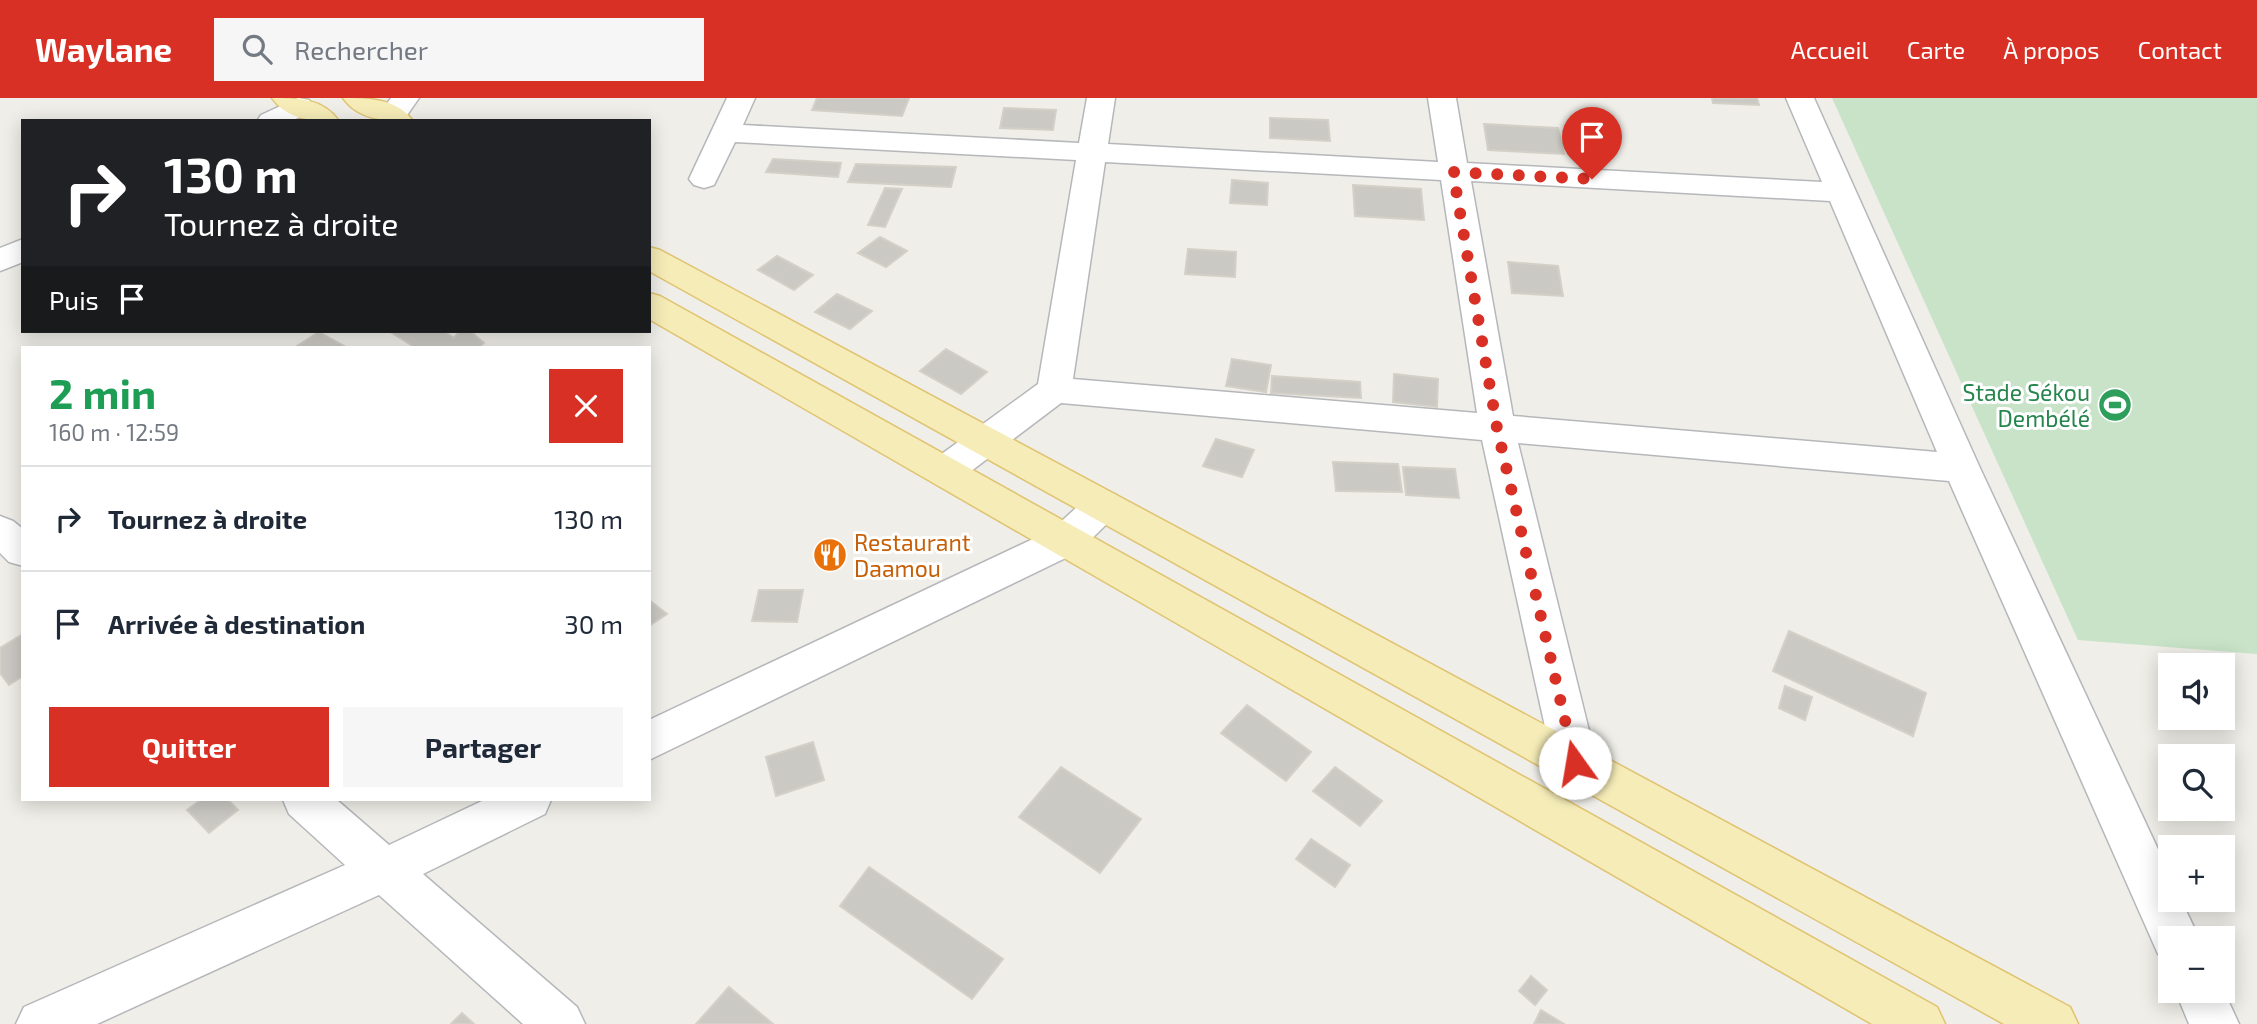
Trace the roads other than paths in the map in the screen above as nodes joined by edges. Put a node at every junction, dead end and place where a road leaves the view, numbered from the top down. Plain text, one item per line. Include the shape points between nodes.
1 (357, 98) edge
2 (741, 98) edge
3 (1101, 98) edge
4 (1442, 98) edge
5 (1800, 98) edge
6 (293, 102) edge
7 (399, 112) edge
8 (273, 119) edge
9 (322, 119) edge
10 (724, 133) junction
11 (1094, 153) junction
12 (1453, 172) junction
13 (704, 179) dead end
14 (1841, 192) junction
15 (21, 250) edge
16 (651, 258) edge
17 (0, 261) edge
18 (651, 305) edge
19 (1054, 390) junction
20 (1497, 428) junction
21 (985, 441) junction
22 (1962, 468) junction
23 (944, 471) junction
24 (1103, 505) junction
25 (0, 531) edge
26 (1065, 541) junction
27 (21, 549) edge
28 (651, 740) edge
29 (1575, 763) junction
30 (306, 801) edge
31 (527, 801) edge
32 (384, 870) junction
33 (2170, 926) edge
34 (2205, 1003) edge
35 (41, 1024) edge
36 (560, 1024) edge
37 (1920, 1024) edge
38 (2053, 1024) edge
39 (2214, 1024) edge

1 - 7 main road
2 - 10 street
3 - 11 street
4 - 12 street
5 - 14 street
6 - 8 street
6 - 9 main road
10 - 11 street
10 - 13 street
11 - 12 street
11 - 19 street
12 - 14 street
12 - 20 street
14 - 22 street
15 - 17 street
16 - 21 main road
18 - 23 main road
19 - 20 street
19 - 21 street
20 - 22 street
20 - 29 street
21 - 23 street
21 - 24 main road
22 - 33 street
23 - 26 main road
24 - 26 street
24 - 29 main road
25 - 27 street
26 - 28 street
26 - 37 main road
29 - 38 main road
30 - 32 street
31 - 32 street
32 - 35 street
32 - 36 street
34 - 39 street

